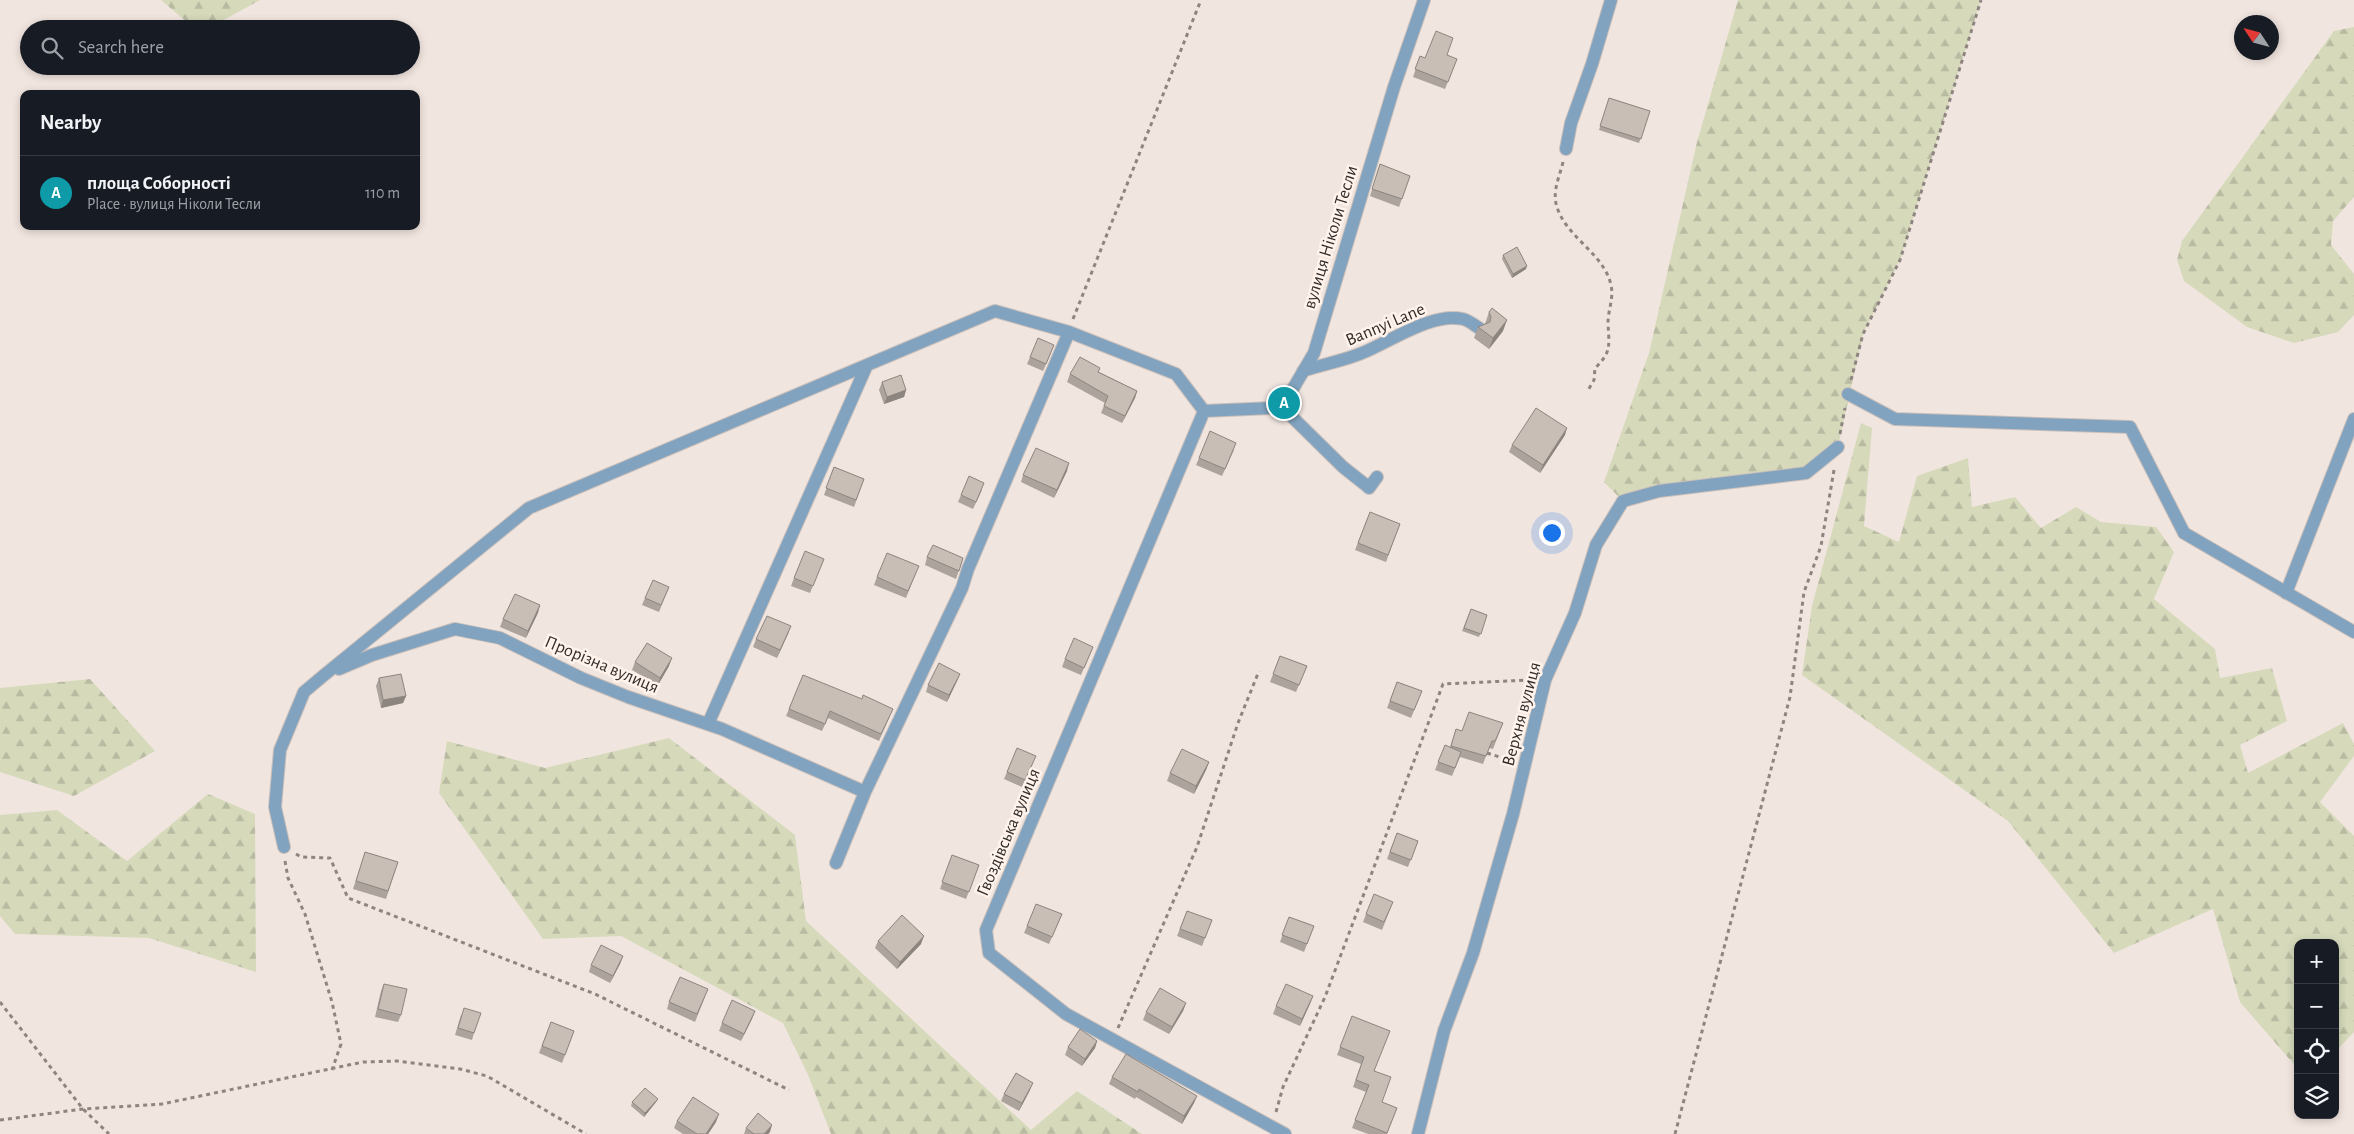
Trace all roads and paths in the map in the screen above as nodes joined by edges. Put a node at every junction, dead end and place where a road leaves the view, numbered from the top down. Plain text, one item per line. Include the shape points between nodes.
1 (1201, 0) edge
2 (1424, 0) edge
3 (1611, 0) edge
4 (1981, 0) edge
5 (1566, 149) joint
6 (1479, 328) edge
7 (1068, 332) junction
8 (867, 365) junction
9 (1303, 371) junction
10 (1588, 392) dead end
11 (1848, 394) junction
12 (1273, 408) junction
13 (1203, 409) junction
14 (2354, 419) edge
15 (1838, 447) junction
16 (1377, 477) dead end
17 (2286, 593) junction
18 (2354, 632) edge
19 (1259, 671) dead end
20 (323, 676) junction
21 (1545, 680) junction
22 (708, 724) junction
23 (1487, 753) edge
24 (1525, 765) junction
25 (864, 792) junction
26 (284, 846) junction
27 (836, 863) dead end
28 (0, 1002) edge
29 (1113, 1040) junction
30 (332, 1070) junction
31 (789, 1090) dead end
32 (83, 1109) junction
33 (0, 1120) edge
34 (1272, 1127) junction
35 (109, 1134) edge
36 (586, 1134) edge
37 (1285, 1134) edge
38 (1418, 1134) edge
39 (1675, 1134) edge

1 - 7 path
2 - 9 street, вулиця Ніколи Тесли via 1394,87 1314,353
3 - 5 street via 1571,123
4 - 11 path via 1900,260 1863,334
5 - 10 path via 1554,190 1558,211 1590,250 1611,285 1609,349 1605,359 1595,368
6 - 9 street, Bannyi Lane via 1464,318 1442,319 1341,362
7 - 8 street via 995,310
7 - 13 street via 1176,374
7 - 25 street via 962,588
8 - 20 street via 529,508
8 - 22 street
9 - 12 street, вулиця Ніколи Тесли via 1294,387
11 - 15 path
11 - 17 street via 1896,419 2130,428 2184,533
12 - 13 street
12 - 16 street via 1284,410 1369,488
13 - 29 street, Гвоздівська вулиця via 986,930 989,953 1066,1014
14 - 17 street
15 - 21 street, Верхня вулиця via 1806,473 1659,491 1623,501 1596,545 1575,613
15 - 39 path via 1821,546 1804,592 1790,697
17 - 18 street
19 - 29 path via 1238,723 1197,847
20 - 22 street, Прорізна вулиця via 372,654 455,628 500,638 628,698
20 - 26 street via 304,692 280,750 275,807
21 - 24 street, Верхня вулиця
21 - 34 path via 1443,684 1325,997 1283,1087
22 - 25 street, Прорізна вулиця
23 - 24 path
24 - 38 street, Верхня вулиця via 1473,953 1444,1031
25 - 27 street
26 - 30 path via 288,878 305,914 332,1002 341,1044
26 - 31 path via 301,858 330,858 348,898 595,994
28 - 32 path
29 - 34 street, Гвоздівська вулиця
30 - 32 path via 162,1104
30 - 36 path via 363,1062 397,1061 460,1069 487,1076
32 - 33 path
32 - 35 path
34 - 37 street, Гвоздівська вулиця

